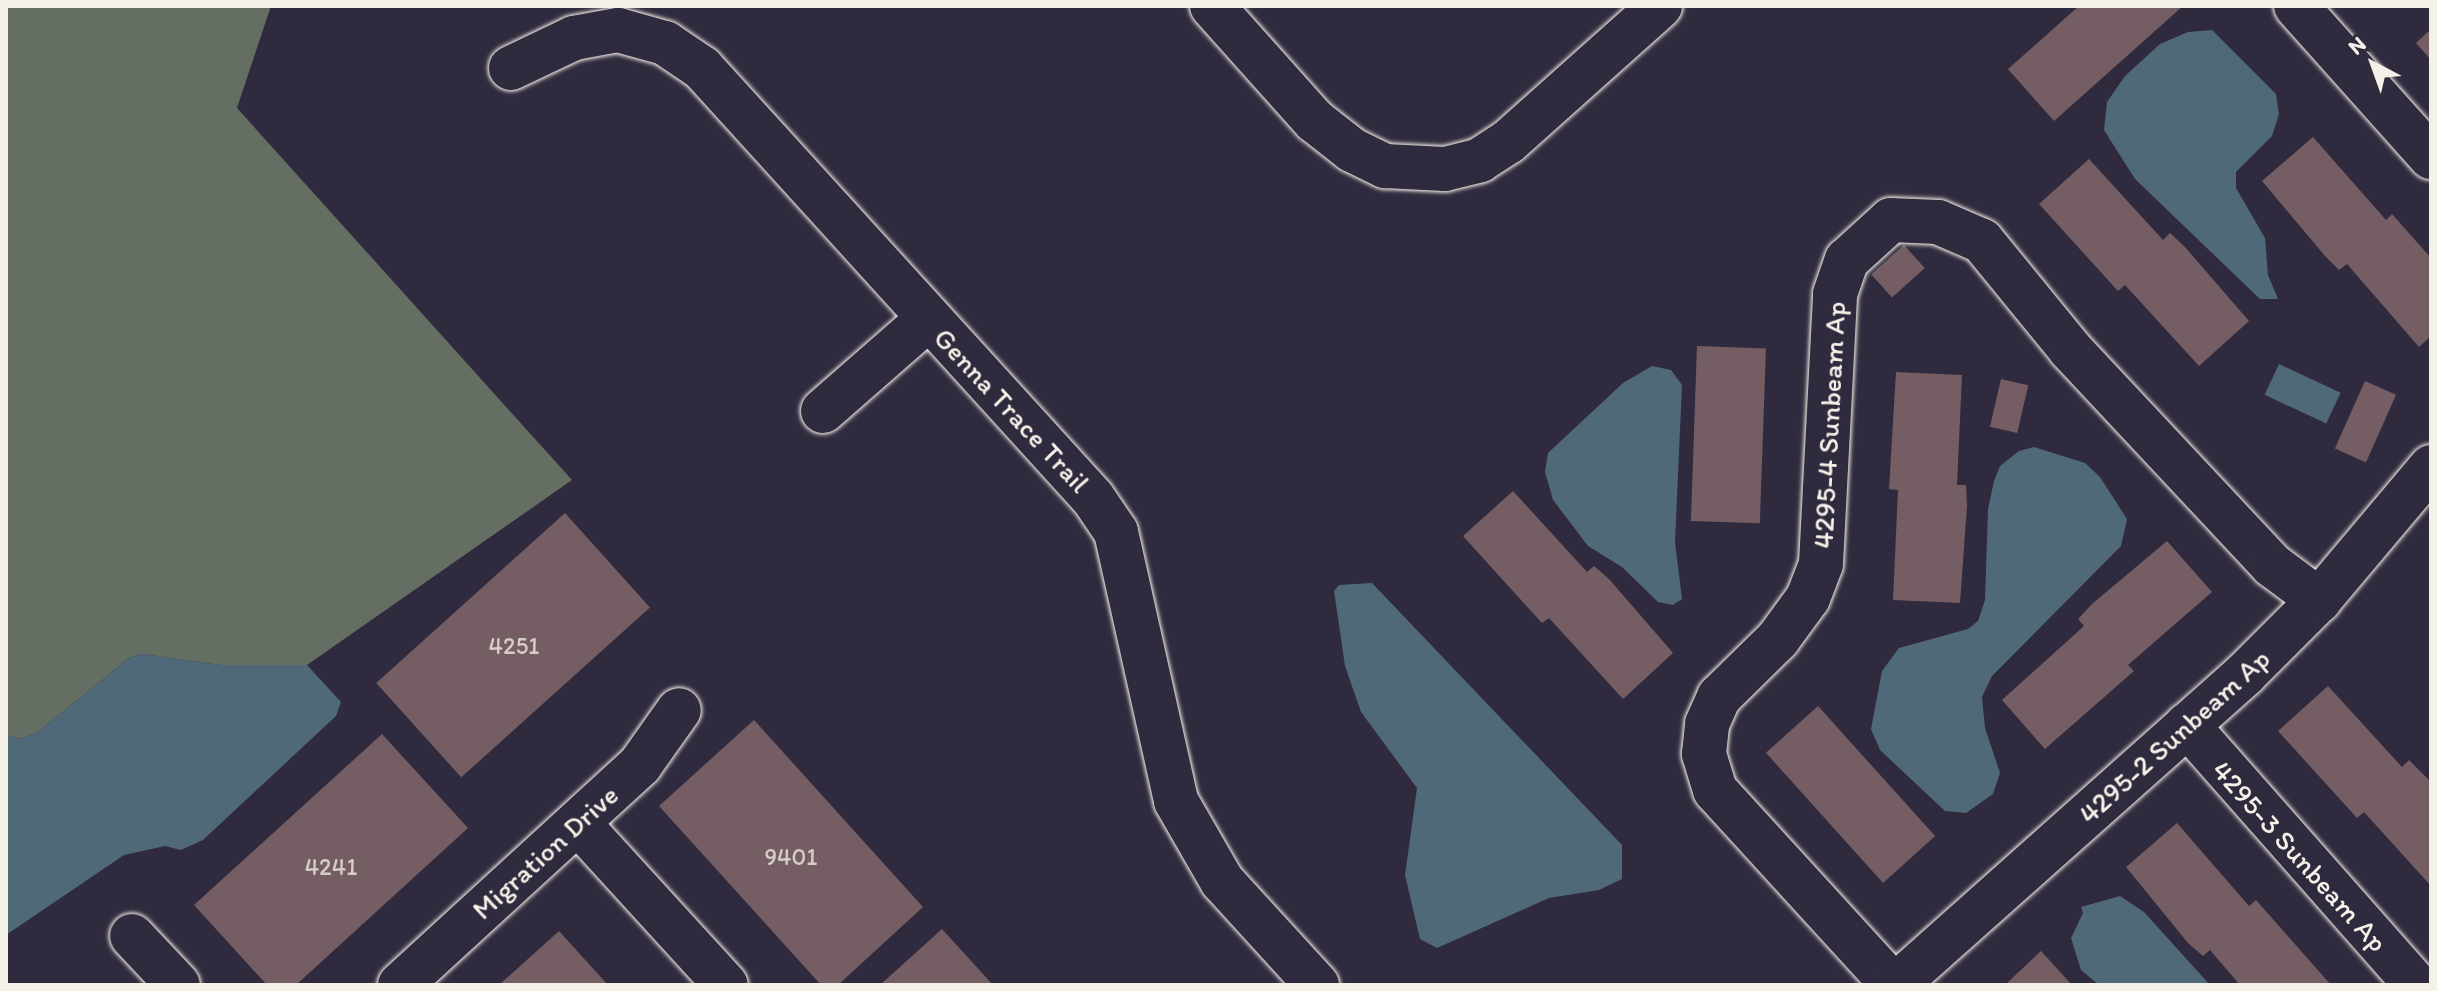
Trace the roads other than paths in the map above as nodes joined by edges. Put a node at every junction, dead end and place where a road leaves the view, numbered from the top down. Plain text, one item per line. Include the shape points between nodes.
1 (1212, 6) edge
2 (1660, 6) edge
3 (2296, 6) edge
4 (511, 68) dead end
5 (2431, 157) edge
6 (928, 319) junction
7 (823, 411) dead end
8 (2431, 467) edge
9 (2319, 600) junction
10 (679, 710) dead end
11 (2187, 725) junction
12 (578, 823) junction
13 (132, 936) dead end
14 (178, 985) edge
15 (400, 985) edge
16 (726, 985) edge
17 (1317, 985) edge
18 (1894, 985) edge
19 (2416, 985) edge

1 - 2 street via 1315,121 1352,150 1385,166 1409,169 1445,169 1480,160 1508,142
3 - 5 street
4 - 6 street, Genna Trace Trail via 574,38 618,30 665,43 702,68
6 - 7 street
6 - 17 street, Genna Trace Trail via 1093,498 1116,532 1176,801 1222,881
8 - 9 street, 4295-2 Sunbeam Ap
9 - 11 street, 4295-2 Sunbeam Ap
9 - 18 street, 4295-4 Sunbeam Ap via 2262,555 2070,349 1982,241 1938,222 1891,220 1847,260 1835,294 1821,564 1808,598 1778,639 1719,697 1707,724 1704,754 1715,790
10 - 12 street, Migration Drive via 640,765
11 - 18 street, 4295-2 Sunbeam Ap
11 - 19 street, 4295-3 Sunbeam Ap
12 - 15 street, Migration Drive
12 - 16 street
13 - 14 street

